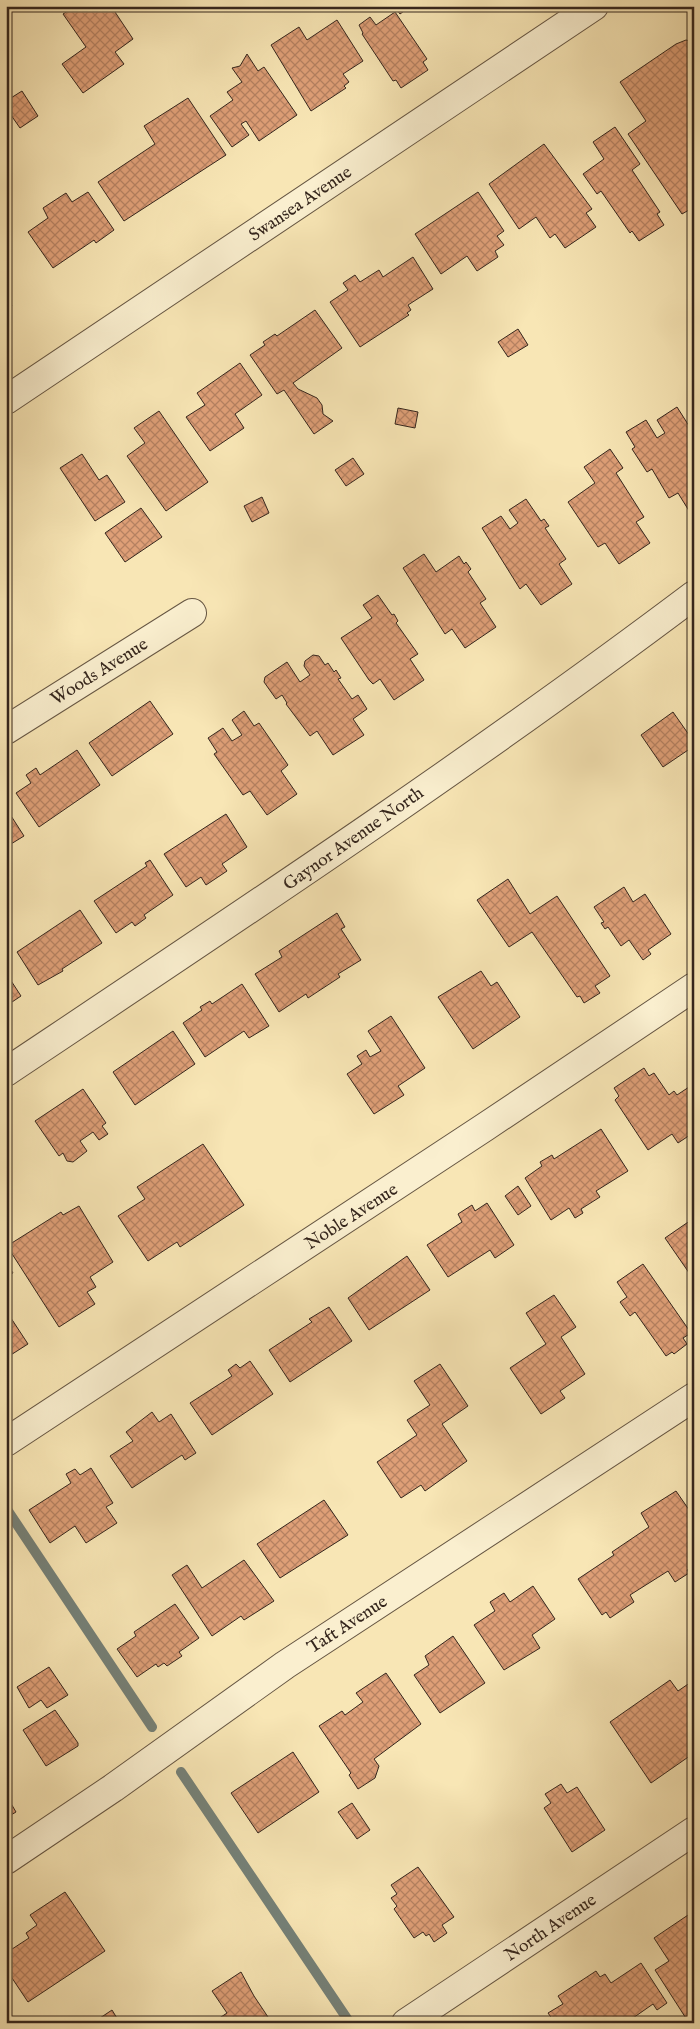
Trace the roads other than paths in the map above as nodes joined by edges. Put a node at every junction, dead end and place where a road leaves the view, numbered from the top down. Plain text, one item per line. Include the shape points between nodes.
1 (594, 6) edge
2 (6, 400) edge
3 (694, 595) edge
4 (192, 613) dead end
5 (6, 730) edge
6 (694, 987) edge
7 (6, 1072) edge
8 (694, 1397) edge
9 (6, 1442) edge
10 (694, 1831) edge
11 (6, 1860) edge
12 (406, 2023) edge

1 - 2 street, Swansea Avenue
3 - 7 street, Gaynor Avenue North via 610,658 293,880
4 - 5 street, Woods Avenue
6 - 9 street, Noble Avenue
8 - 11 street, Taft Avenue via 285,1665
10 - 12 street, North Avenue

